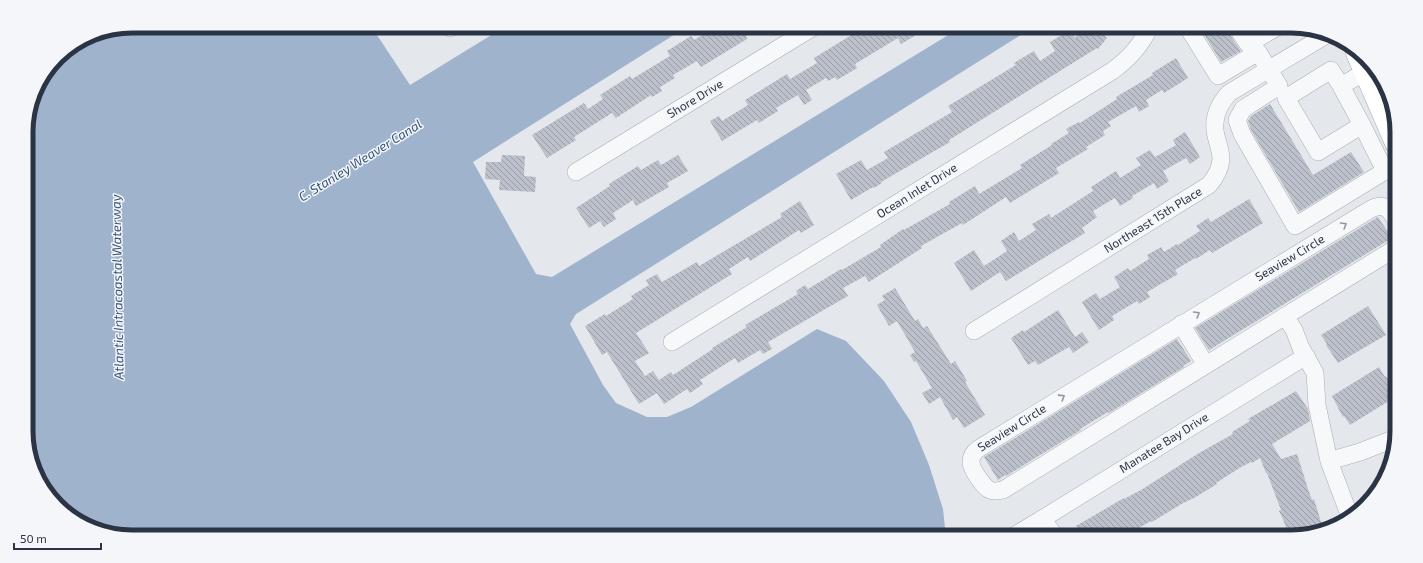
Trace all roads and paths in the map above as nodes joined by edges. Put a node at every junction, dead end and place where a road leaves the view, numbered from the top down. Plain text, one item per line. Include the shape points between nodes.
1 (804, 33) edge
2 (1147, 33) edge
3 (1191, 33) edge
4 (1241, 33) edge
5 (1271, 33) edge
6 (1322, 38) edge
7 (1253, 48) junction
8 (1363, 65) edge
9 (1269, 69) junction
10 (1367, 70) edge
11 (1341, 86) junction
12 (1283, 92) junction
13 (1362, 125) junction
14 (1390, 127) edge
15 (576, 172) dead end
16 (1390, 211) edge
17 (1390, 252) edge
18 (1285, 316) junction
19 (1180, 324) junction
20 (974, 331) dead end
21 (672, 342) dead end
22 (1306, 356) junction
23 (1206, 365) junction
24 (1389, 439) edge
25 (1329, 461) junction
26 (1348, 511) edge
27 (1042, 518) junction
28 (1023, 530) edge
29 (1051, 530) edge

1 - 15 street, Shore Drive
2 - 21 street, Ocean Inlet Drive via 1136,50 1112,71
3 - 7 street via 1218,76
4 - 7 street
5 - 7 street
6 - 9 street, Northeast 15th Place
7 - 9 street
8 - 11 street
9 - 12 street
9 - 20 street, Northeast 15th Place via 1229,93 1218,108 1214,126 1221,161 1215,178 1209,185
10 - 14 main road
11 - 12 street via 1331,70
11 - 13 street
12 - 13 street via 1318,152
12 - 13 street via 1243,108 1237,120 1242,134 1295,226 1385,171
19 -> 16 street, Seaview Circle via 1376,206 1386,207
17 - 18 street, Seaview Circle
18 - 22 street
18 - 23 street, Seaview Circle
19 - 23 street
23 -> 19 street, Seaview Circle via 1003,490 985,488 971,462 978,449
22 - 25 street via 1315,373
22 - 27 street, Manatee Bay Drive
24 - 25 street via 1360,452
25 - 26 street
27 - 28 street, Manatee Bay Drive
27 - 29 street

